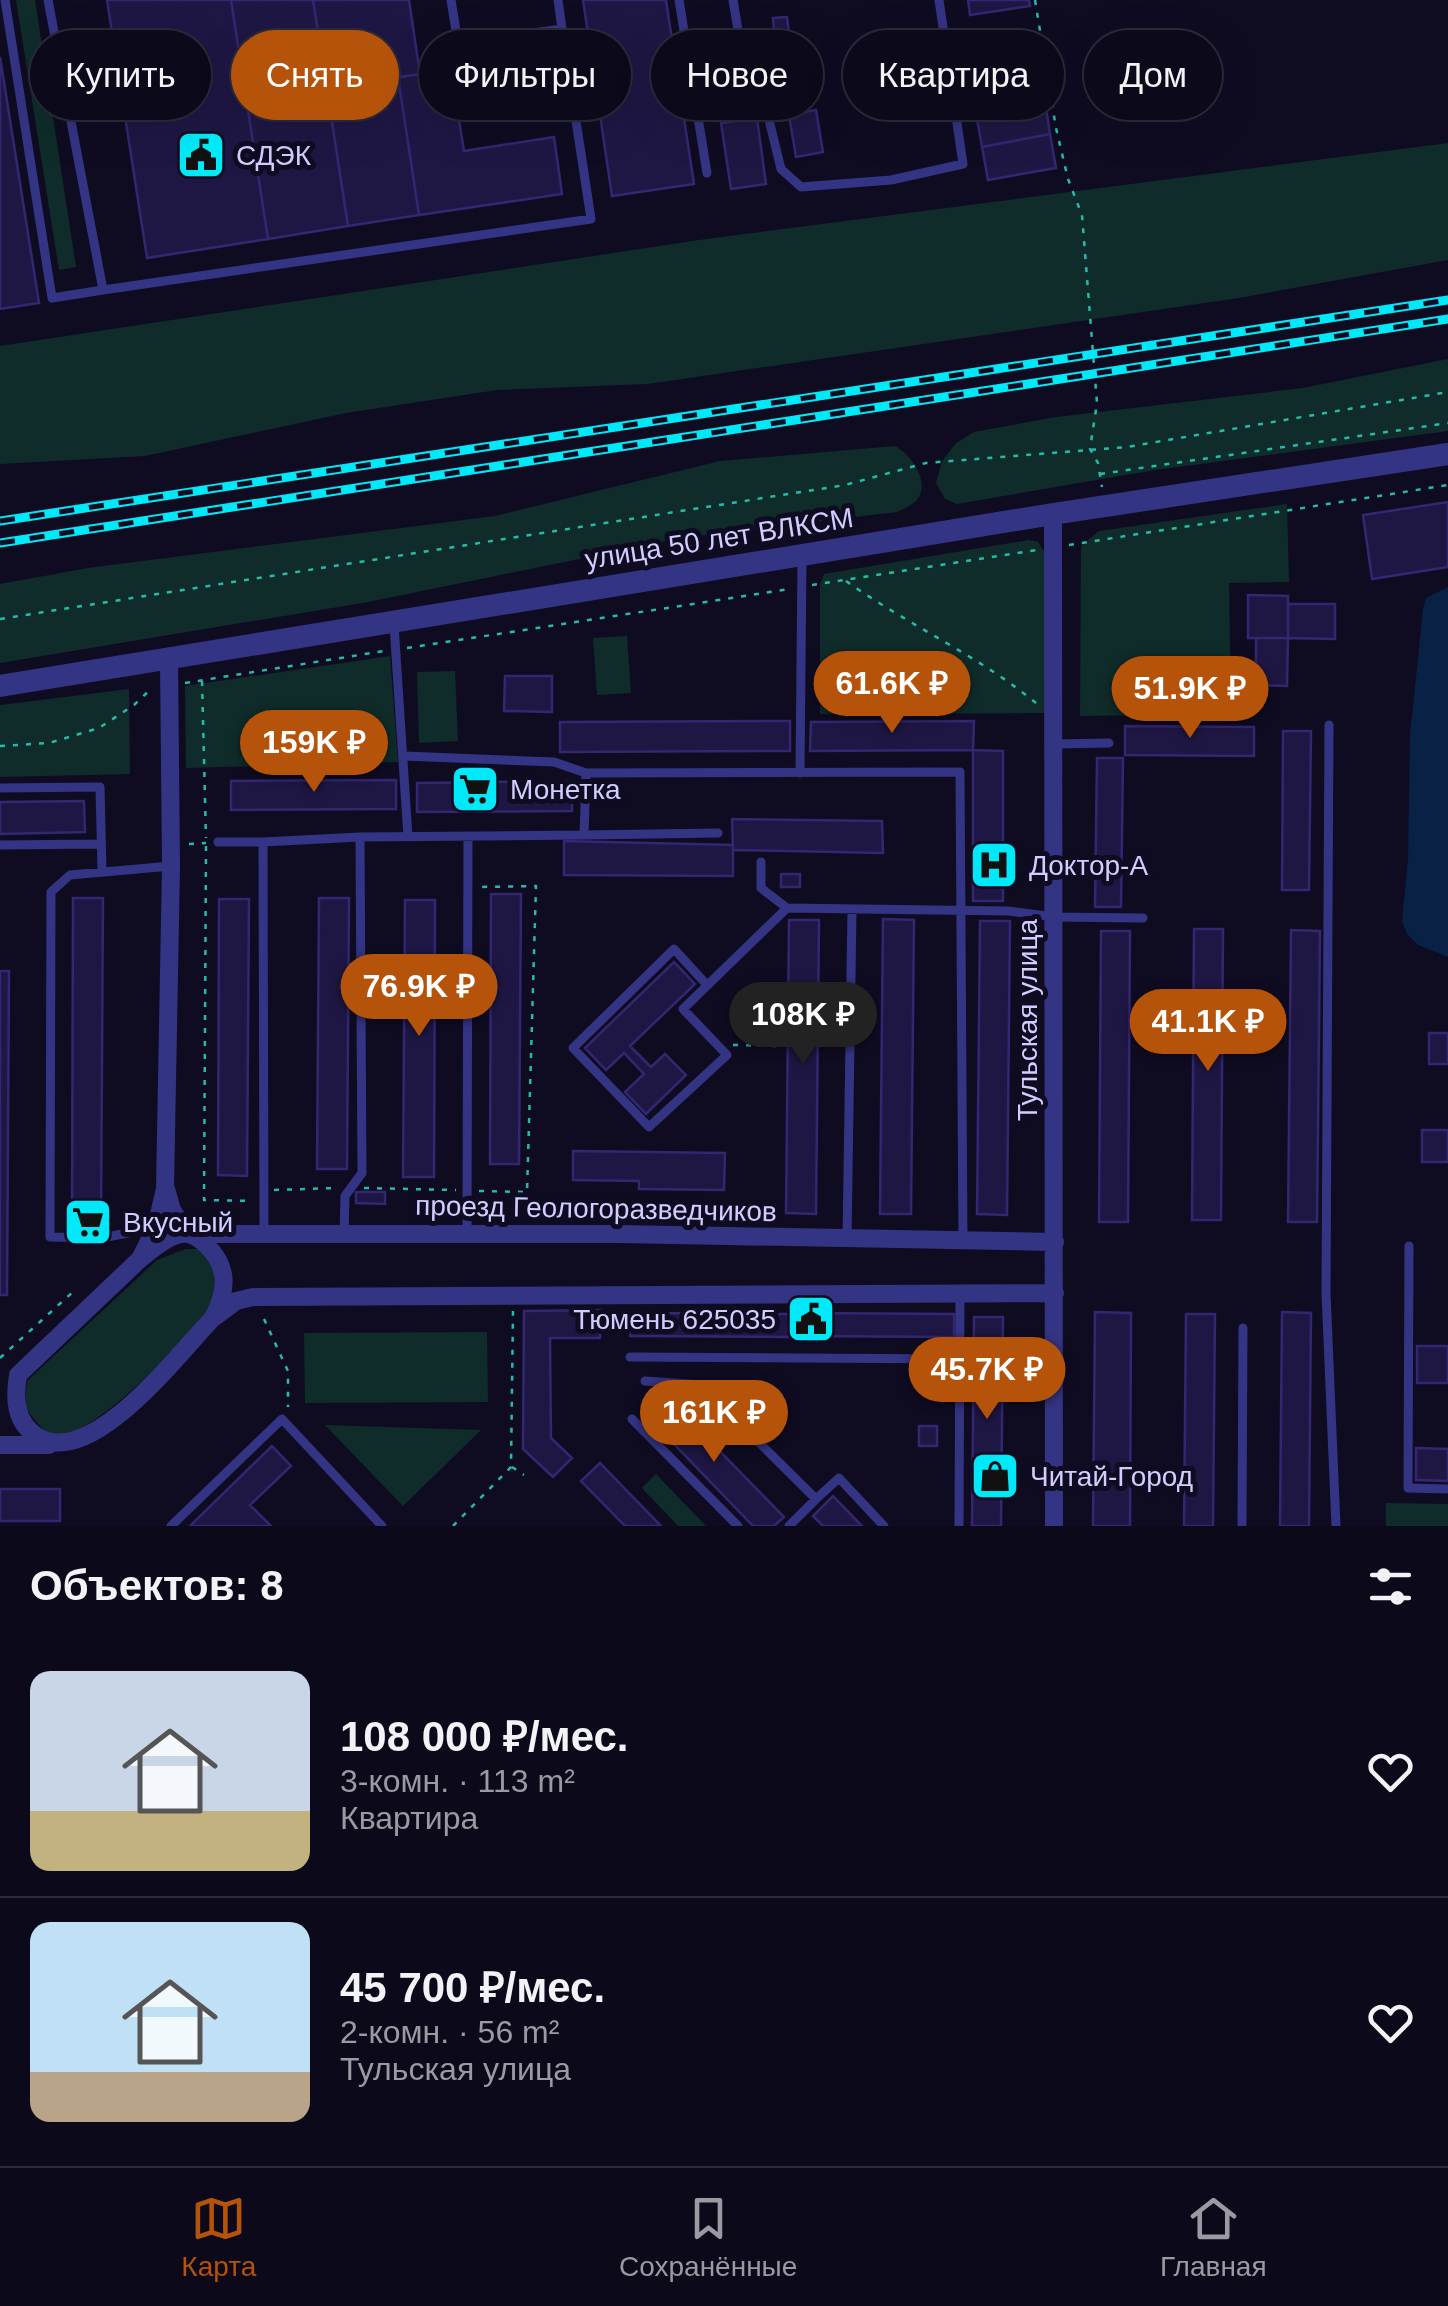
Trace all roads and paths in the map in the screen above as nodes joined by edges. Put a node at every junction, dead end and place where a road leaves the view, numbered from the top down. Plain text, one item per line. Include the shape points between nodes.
1 (5, 0) edge
2 (48, 0) edge
3 (451, 0) edge
4 (558, 0) edge
5 (679, 0) edge
6 (733, 0) edge
7 (939, 0) edge
8 (1035, 0) edge
9 (562, 29) junction
10 (707, 173) dead end
11 (103, 290) junction
12 (1448, 392) edge
13 (1448, 423) edge
14 (1090, 450) junction
15 (1448, 454) edge
16 (1100, 474) dead end
17 (1448, 485) edge
18 (1053, 514) junction
19 (1054, 547) junction
20 (802, 555) junction
21 (845, 580) junction
22 (802, 587) junction
23 (0, 619) edge
24 (394, 622) junction
25 (396, 650) junction
26 (169, 661) junction
27 (202, 680) junction
28 (170, 685) junction
29 (0, 686) edge
30 (1039, 706) dead end
31 (1329, 725) dead end
32 (1054, 744) junction
33 (1109, 744) dead end
34 (0, 746) edge
35 (404, 756) junction
36 (586, 773) junction
37 (800, 774) junction
38 (0, 788) edge
39 (584, 834) junction
40 (718, 834) dead end
41 (468, 836) junction
42 (360, 837) junction
43 (408, 837) junction
44 (263, 842) junction
45 (212, 843) junction
46 (101, 844) junction
47 (0, 845) edge
48 (170, 846) junction
49 (762, 862) dead end
50 (170, 866) junction
51 (102, 872) junction
52 (468, 887) junction
53 (787, 908) junction
54 (852, 910) junction
55 (961, 910) junction
56 (1054, 917) junction
57 (1143, 918) dead end
58 (707, 984) junction
59 (716, 1044) junction
60 (776, 1046) dead end
61 (349, 1188) junction
62 (166, 1189) junction
63 (467, 1191) junction
64 (264, 1196) junction
65 (156, 1227) junction
66 (188, 1234) junction
67 (264, 1234) junction
68 (344, 1234) junction
69 (467, 1234) junction
70 (847, 1239) junction
71 (964, 1242) junction
72 (1055, 1242) junction
73 (1408, 1246) dead end
74 (140, 1260) junction
75 (74, 1291) dead end
76 (960, 1292) junction
77 (1055, 1292) junction
78 (514, 1293) junction
79 (213, 1318) junction
80 (264, 1319) dead end
81 (1243, 1328) dead end
82 (630, 1357) dead end
83 (0, 1358) edge
84 (960, 1359) junction
85 (18, 1375) junction
86 (645, 1380) dead end
87 (0, 1390) edge
88 (294, 1416) dead end
89 (632, 1418) dead end
90 (0, 1445) edge
91 (58, 1445) junction
92 (511, 1466) junction
93 (524, 1474) dead end
94 (1448, 1489) edge
95 (816, 1499) junction
96 (170, 1526) edge
97 (382, 1526) edge
98 (453, 1526) edge
99 (738, 1526) edge
100 (789, 1526) edge
101 (884, 1526) edge
102 (958, 1526) edge
103 (1054, 1526) edge
104 (1242, 1526) edge
105 (1336, 1526) edge

1 - 11 lane via 52,298
2 - 11 lane
3 - 9 lane via 458,43
4 - 9 lane
5 - 10 lane
6 - 7 lane via 743,60 761,86 781,169 802,187 891,180 963,164
8 - 14 path via 1056,128 1082,215 1097,402
9 - 11 lane via 591,218
12 - 14 path
13 - 16 path
14 - 23 path via 926,463 846,485
15 - 18 street, улица 50 лет ВЛКСМ
17 - 19 path
18 - 19 street, Тульская улица
18 - 20 street, улица 50 лет ВЛКСМ
19 - 21 path
19 - 32 street, Тульская улица
20 - 22 lane
20 - 24 street, улица 50 лет ВЛКСМ
21 - 22 path
21 - 30 path via 999,672
22 - 25 path
22 - 37 lane
24 - 25 lane
24 - 26 street, улица 50 лет ВЛКСМ
25 - 27 path
25 - 35 lane
26 - 28 street
26 - 29 street, улица 50 лет ВЛКСМ
27 - 28 path
27 - 45 path
28 - 34 path via 144,692 99,728 50,742
28 - 48 street
31 - 105 lane via 1326,1292
32 - 33 lane
32 - 56 street, Тульская улица
35 - 36 lane via 554,762
35 - 43 lane
36 - 37 lane
36 - 39 lane
37 - 55 lane via 960,772
38 - 46 lane via 100,786
39 - 40 lane
39 - 41 lane
41 - 43 lane
41 - 52 lane
42 - 43 lane
42 - 44 lane
42 - 61 lane via 362,1173
44 - 45 lane
44 - 64 lane
45 - 48 path
45 - 64 path via 204,1200
46 - 47 lane
46 - 51 lane
48 - 50 street
49 - 53 lane via 761,888
50 - 51 lane
50 - 62 street
51 - 65 lane via 70,875 52,892 50,1238 102,1238
52 - 63 lane
52 - 63 path via 536,886 528,1192
53 - 54 lane
53 - 58 lane
54 - 55 lane
54 - 70 lane
55 - 56 lane
55 - 71 lane
56 - 57 lane
56 - 72 street, Тульская улица
58 - 59 lane via 683,1008
58 - 59 lane via 674,949 572,1048 649,1127 727,1055
59 - 60 path
61 - 63 path
61 - 64 path
61 - 68 lane
62 - 65 street
62 - 66 street
63 - 69 lane
64 - 67 lane
65 - 74 street
66 - 67 street, проезд Геологоразведчиков
66 - 74 street
66 - 79 street via 203,1241 224,1268 223,1299
67 - 68 street, проезд Геологоразведчиков
68 - 69 street, проезд Геологоразведчиков
69 - 70 street, проезд Геологоразведчиков
70 - 71 street, проезд Геологоразведчиков
71 - 72 street, проезд Геологоразведчиков
72 - 77 street, Тульская улица
73 - 94 lane via 1408,1488
74 - 85 street
75 - 83 path
76 - 77 street
76 - 78 street
76 - 84 lane
77 - 103 street, Тульская улица
78 - 79 street via 253,1297
78 - 92 path
79 - 91 street via 118,1416 85,1439
80 - 88 path via 288,1370
81 - 104 lane
82 - 84 lane
84 - 102 lane
85 - 87 street
85 - 91 street via 22,1421
86 - 95 lane via 701,1384
89 - 99 lane
90 - 91 street
92 - 93 path
92 - 98 path
95 - 100 lane
95 - 101 lane via 839,1478
96 - 97 lane via 282,1419

